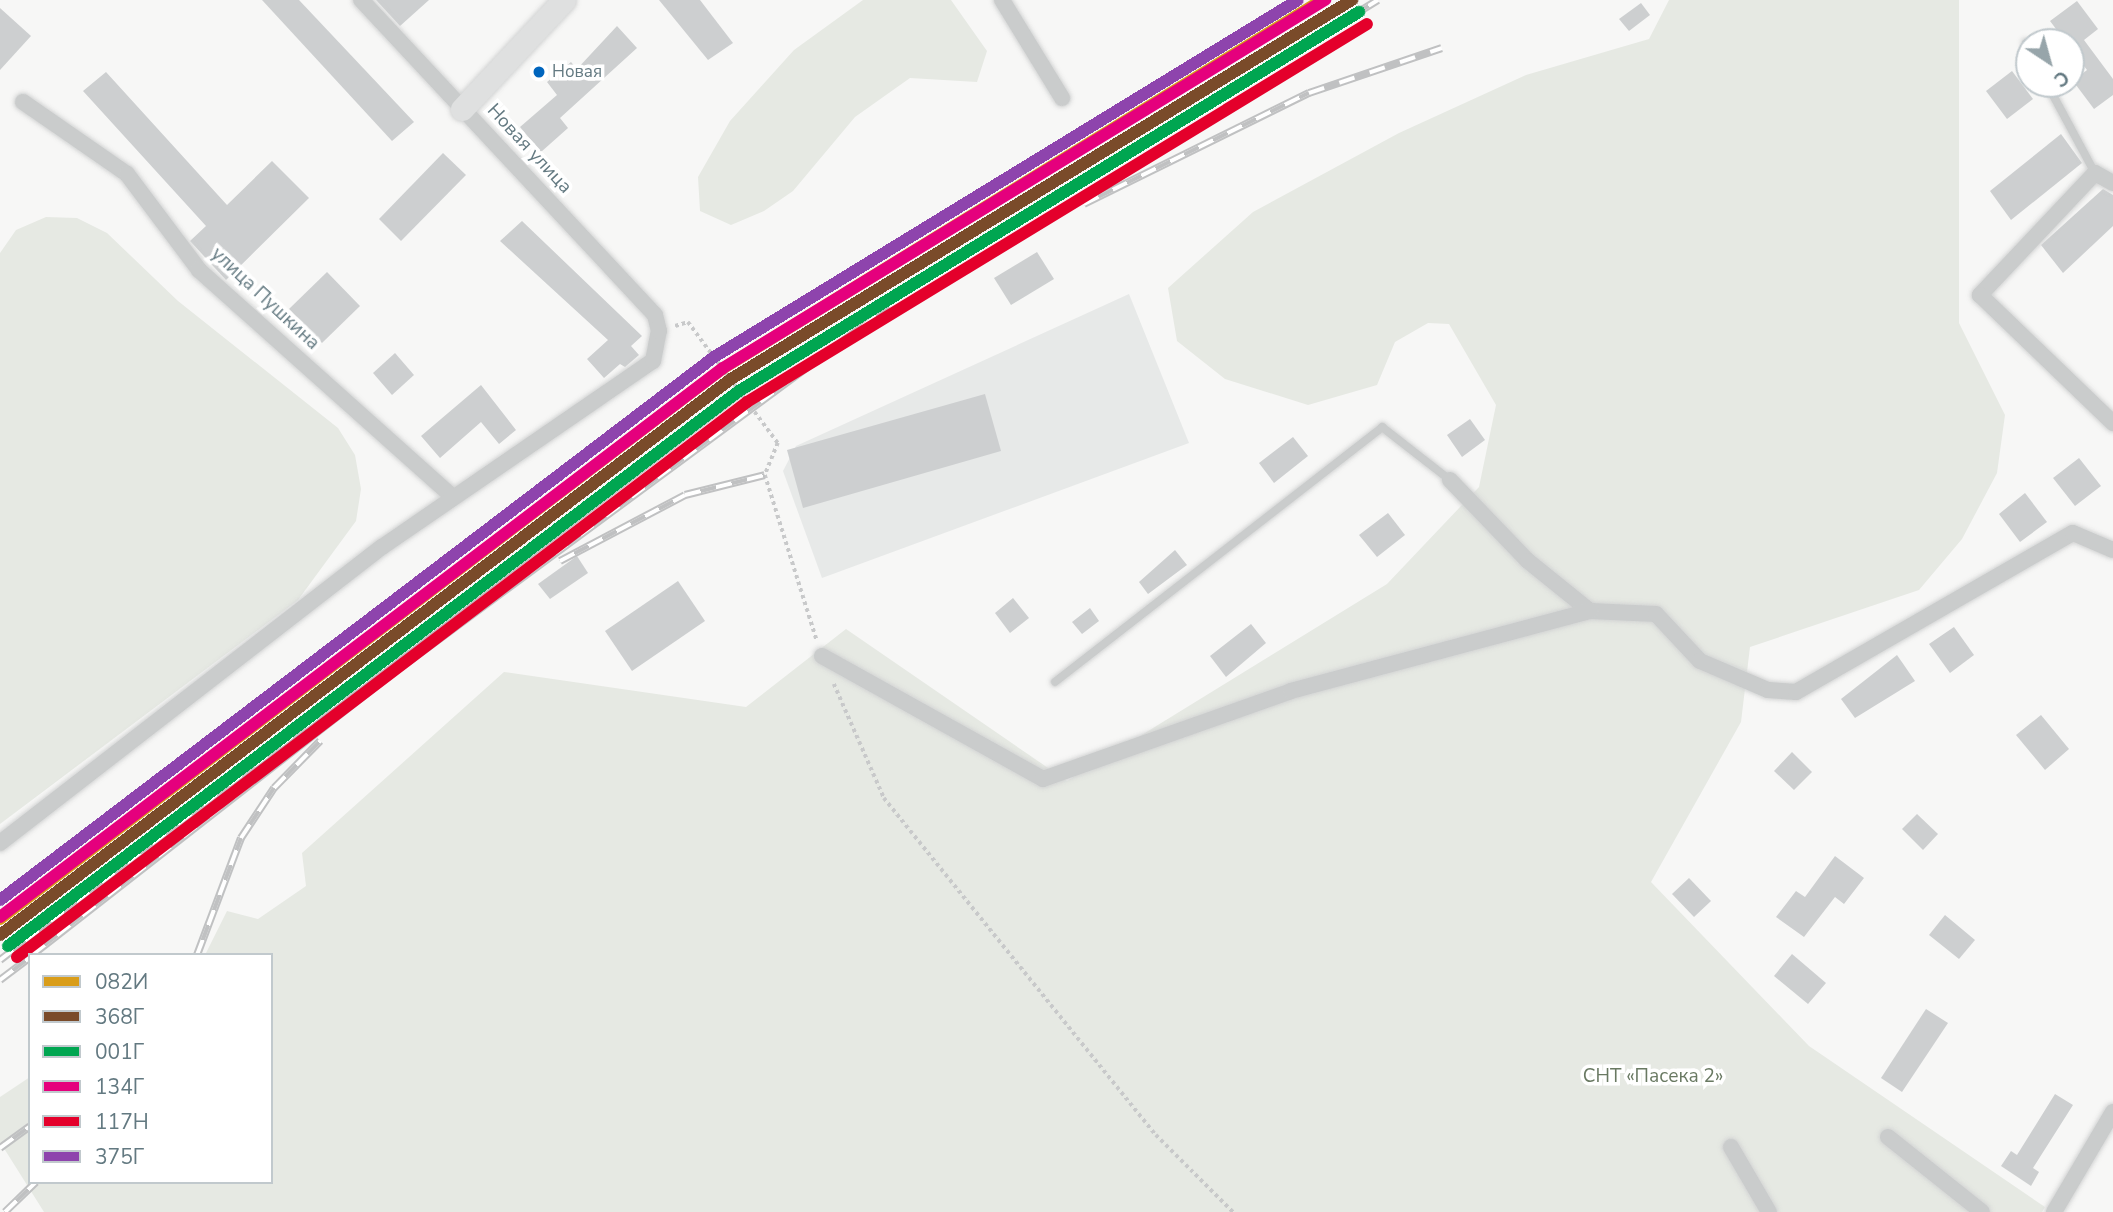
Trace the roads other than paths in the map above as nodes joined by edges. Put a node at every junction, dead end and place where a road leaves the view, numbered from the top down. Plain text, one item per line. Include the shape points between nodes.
1 (361, 0) edge
2 (1002, 0) edge
3 (561, 1) edge
4 (1062, 98) dead end
5 (2055, 98) edge
6 (23, 102) dead end
7 (462, 109) junction
8 (2095, 173) junction
9 (2113, 183) edge
10 (2113, 423) edge
11 (1450, 480) joint
12 (453, 497) junction
13 (2113, 550) edge
14 (1590, 611) junction
15 (822, 656) road end
16 (1055, 682) dead end
17 (0, 843) edge
18 (2113, 1112) edge
19 (1888, 1137) dead end
20 (1731, 1147) dead end
21 (1769, 1212) edge
22 (1982, 1212) edge
23 (2054, 1212) edge

1 - 7 street, Новая улица
2 - 4 street
3 - 7 street
5 - 8 lane
6 - 12 street, улица Пушкина via 127,174 199,270
7 - 12 street, Новая улица via 655,315 659,331 653,361
8 - 9 street
8 - 10 street via 1980,295
11 - 14 street via 1528,561
11 - 16 lane via 1382,427
12 - 17 street
13 - 14 street via 2073,533 1796,692 1768,690 1700,661 1656,614
14 - 15 street via 1291,691 1043,779
18 - 23 street
19 - 22 street
20 - 21 street

